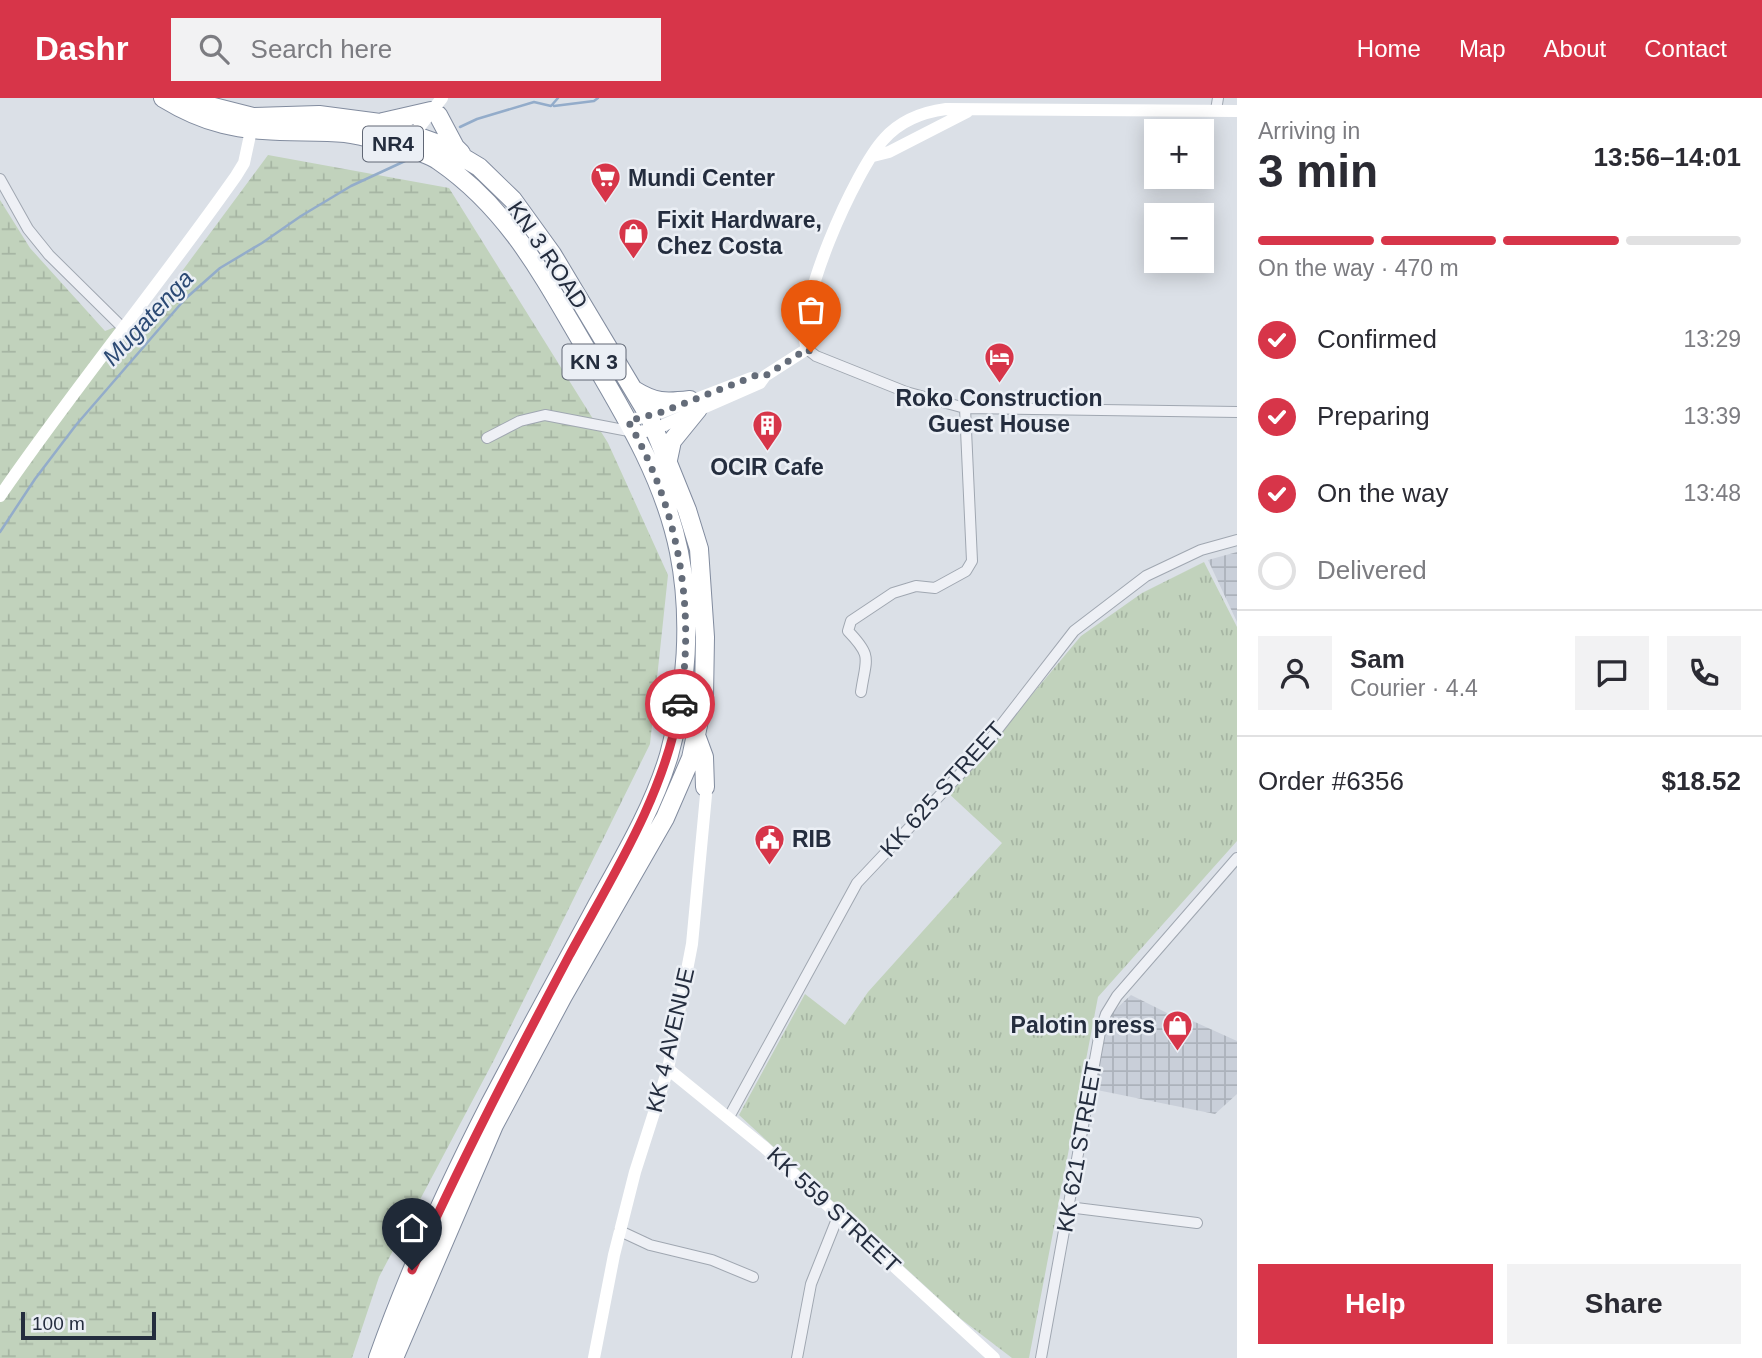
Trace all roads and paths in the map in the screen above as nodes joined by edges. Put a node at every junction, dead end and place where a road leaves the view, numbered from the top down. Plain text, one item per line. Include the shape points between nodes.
1 (163, 98) edge
2 (190, 98) edge
3 (1217, 104) edge
4 (437, 107) edge
5 (974, 108) junction
6 (1237, 111) edge
7 (253, 123) junction
8 (380, 123) junction
9 (419, 144) junction
10 (873, 156) junction
11 (469, 160) junction
12 (0, 179) edge
13 (559, 304) joint
14 (124, 329) junction
15 (807, 349) junction
16 (631, 388) junction
17 (694, 405) junction
18 (965, 408) junction
19 (1237, 412) edge
20 (652, 422) junction
21 (631, 427) junction
22 (487, 438) dead end
23 (668, 460) junction
24 (0, 496) edge
25 (1237, 540) edge
26 (861, 692) dead end
27 (677, 722) junction
28 (697, 738) junction
29 (691, 758) junction
30 (682, 780) junction
31 (704, 782) junction
32 (1237, 858) edge
33 (667, 1069) junction
34 (729, 1117) junction
35 (1068, 1206) junction
36 (839, 1214) junction
37 (1197, 1223) dead end
38 (620, 1231) junction
39 (753, 1276) dead end
40 (378, 1358) edge
41 (394, 1358) edge
42 (594, 1358) edge
43 (797, 1358) edge
44 (994, 1358) edge
45 (1041, 1358) edge

1 - 7 highway, KN 3 ROAD / NR4 via 221,124
2 - 7 highway, KN 3 ROAD / NR4
3 - 5 main road
3 - 6 main road
4 - 8 highway
4 - 9 main road
4 - 11 highway via 454,147
5 - 10 main road via 897,149
5 - 10 main road via 927,112 911,119 884,139
7 - 8 highway, KN 3 ROAD / NR4 via 319,115
7 - 9 highway, KN 3 ROAD / NR4
7 - 14 main road via 244,163 236,176
8 - 9 highway, KN 3 ROAD / NR4
9 - 11 highway, KN 3 ROAD / NR4
9 - 13 highway, KN 3 ROAD / NR4 via 498,212
10 - 15 main road via 844,208 817,273 804,329
11 - 16 highway, KN 3 ROAD / NR4 via 513,200 552,254
12 - 14 street via 28,229 49,255
13 - 21 highway, KN 3
14 - 24 main road
15 - 17 main road via 761,383
15 - 18 street via 906,391
16 - 17 highway via 649,400
16 - 20 highway, KN 3 ROAD / NR4
17 - 20 main road
17 - 23 highway via 672,441
18 - 19 street
18 - 26 street via 972,561 966,571 935,588 916,586 893,593 852,621 848,631 866,655
20 - 21 main road
20 - 23 highway, KN 3 ROAD / NR4
21 - 22 street via 545,415 520,421
21 - 27 highway via 650,464 679,552 685,626
23 - 28 highway, KN 3 ROAD / NR4 via 699,549 705,637 704,697
25 - 34 street, KK 625 STREET via 1201,550 1146,576 1074,631 977,756 857,883
27 - 29 main road
27 - 40 highway via 647,810 489,1107 412,1270
28 - 29 highway, KN 3 ROAD / NR4
28 - 31 highway via 704,757
29 - 30 highway, KN 3 ROAD / NR4
29 - 31 main road
30 - 31 highway via 691,777
30 - 41 highway, KN 3 ROAD / NR4 via 494,1125
31 - 33 main road, KK 4 AVENUE via 693,933
32 - 35 street, KK 621 STREET via 1105,1014
33 - 34 main road, KK 559 STREET
33 - 38 main road, KK 4 AVENUE
34 - 36 main road, KK 559 STREET
35 - 37 street
35 - 45 street, KK 621 STREET
36 - 43 street via 811,1284
36 - 44 main road, KK 559 STREET
38 - 39 street via 650,1245 712,1260
38 - 42 main road, KK 4 AVENUE

